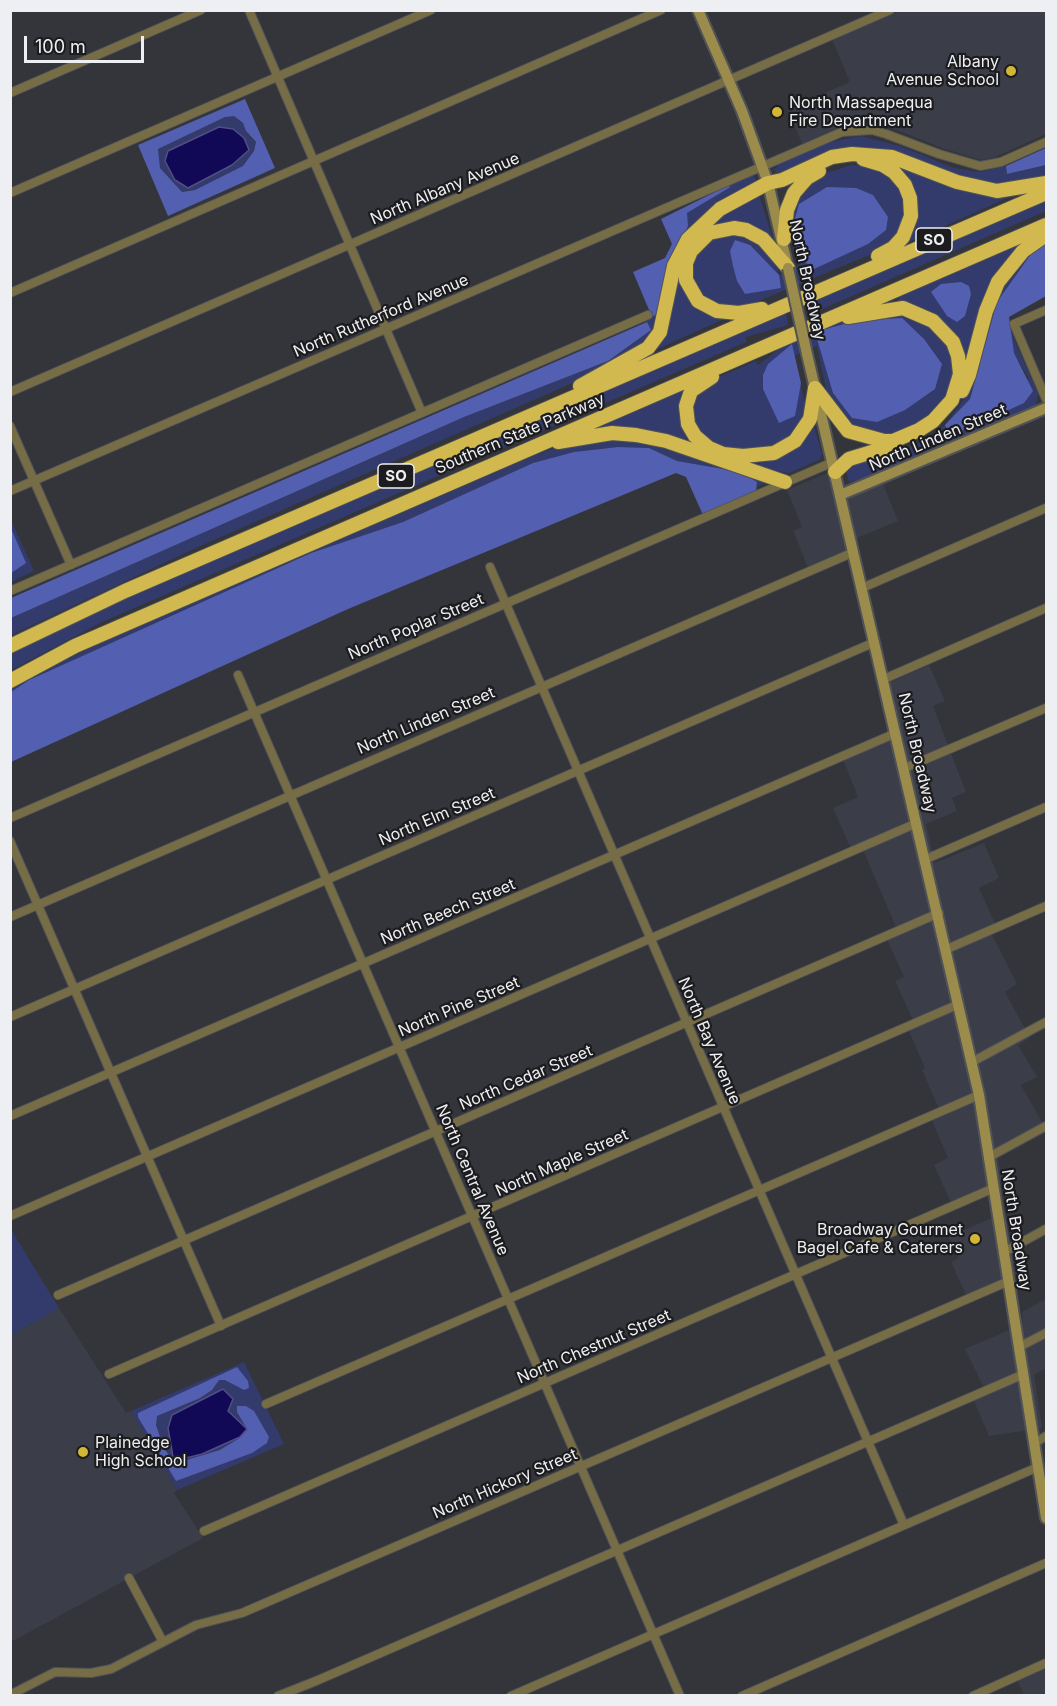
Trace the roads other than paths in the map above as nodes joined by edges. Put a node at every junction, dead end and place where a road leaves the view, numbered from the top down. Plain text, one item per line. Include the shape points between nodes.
1 (201, 10) edge
2 (249, 10) edge
3 (431, 10) edge
4 (661, 10) edge
5 (699, 10) edge
6 (890, 10) edge
7 (278, 77) junction
8 (729, 80) junction
9 (10, 93) edge
10 (1047, 142) edge
11 (314, 161) junction
12 (762, 166) junction
13 (768, 183) junction
14 (1047, 183) edge
15 (10, 193) edge
16 (1047, 193) edge
17 (1047, 225) edge
18 (1047, 235) edge
19 (784, 239) junction
20 (350, 244) junction
21 (788, 268) junction
22 (822, 288) junction
23 (10, 292) edge
24 (781, 305) junction
25 (1047, 310) edge
26 (648, 315) dead end
27 (829, 320) junction
28 (386, 328) junction
29 (779, 341) junction
30 (815, 388) junction
31 (10, 392) edge
32 (1047, 399) edge
33 (1047, 408) edge
34 (422, 413) junction
35 (10, 426) edge
36 (506, 428) junction
37 (524, 450) junction
38 (834, 467) junction
39 (34, 481) junction
40 (785, 482) junction
41 (10, 492) edge
42 (840, 495) junction
43 (1047, 508) edge
44 (854, 552) junction
45 (71, 565) junction
46 (490, 567) dead end
47 (862, 588) junction
48 (10, 591) edge
49 (506, 603) junction
50 (1047, 608) edge
51 (875, 642) junction
52 (10, 646) edge
53 (238, 675) dead end
54 (884, 679) junction
55 (10, 681) edge
56 (542, 687) junction
57 (1047, 708) edge
58 (254, 712) junction
59 (896, 733) junction
60 (904, 768) junction
61 (578, 771) junction
62 (290, 796) junction
63 (1047, 807) edge
64 (10, 818) edge
65 (917, 823) junction
66 (10, 841) edge
67 (614, 855) junction
68 (926, 859) junction
69 (327, 880) junction
70 (38, 905) junction
71 (1047, 906) edge
72 (939, 913) junction
73 (10, 917) edge
74 (651, 939) junction
75 (947, 950) junction
76 (363, 963) junction
77 (75, 989) junction
78 (959, 1004) junction
79 (10, 1017) edge
80 (687, 1022) junction
81 (1047, 1022) edge
82 (399, 1048) junction
83 (972, 1062) junction
84 (111, 1073) junction
85 (979, 1095) junction
86 (723, 1107) junction
87 (10, 1116) edge
88 (1047, 1126) edge
89 (436, 1131) junction
90 (147, 1157) junction
91 (989, 1157) junction
92 (994, 1188) junction
93 (760, 1190) junction
94 (10, 1216) edge
95 (472, 1216) junction
96 (1047, 1229) edge
97 (184, 1240) junction
98 (1004, 1252) junction
99 (796, 1274) junction
100 (1009, 1281) junction
101 (58, 1295) dead end
102 (508, 1299) junction
103 (221, 1326) junction
104 (1047, 1333) edge
105 (1019, 1347) junction
106 (832, 1358) junction
107 (109, 1374) dead end
108 (1024, 1374) junction
109 (545, 1383) junction
110 (266, 1404) dead end
111 (1047, 1436) edge
112 (868, 1442) junction
113 (1035, 1443) junction
114 (581, 1466) junction
115 (1038, 1467) junction
116 (1047, 1518) edge
117 (904, 1525) junction
118 (204, 1531) dead end
119 (617, 1551) junction
120 (1047, 1563) edge
121 (129, 1578) dead end
122 (653, 1634) junction
123 (163, 1642) junction
124 (1047, 1664) edge
125 (10, 1695) edge
126 (278, 1695) edge
127 (511, 1695) edge
128 (680, 1695) edge
129 (742, 1695) edge
130 (973, 1695) edge

1 - 9 street
2 - 7 street
3 - 7 street
4 - 11 street
5 - 8 main road, North Broadway
6 - 8 street, North Albany Avenue
7 - 11 street
7 - 15 street
8 - 12 main road, North Broadway
8 - 20 street, North Albany Avenue
10 - 12 street, North Rutherford Avenue via 1001,162 980,166 886,134 852,130
11 - 20 street
11 - 23 street
12 - 13 main road, North Broadway
12 - 28 street, North Rutherford Avenue
13 - 14 highway via 832,157 852,154 892,157 957,182 997,191
13 - 19 main road, North Broadway
13 - 36 highway via 720,209 688,239 674,266 660,332 648,348
16 - 22 highway, Southern State Parkway / SO
17 - 27 highway, Southern State Parkway / SO
18 - 38 highway via 1023,251 998,282 969,375 948,412 915,436
19 - 21 main road, North Broadway
19 - 22 highway via 787,210 794,193 822,169 866,159 901,179 910,198 911,216 903,237 893,248
20 - 28 street
20 - 31 street, North Albany Avenue
21 - 24 highway via 762,239 734,228 709,234 691,251 687,263 688,287 698,301 717,311 739,313
21 - 30 main road, North Broadway, bridge
22 - 24 highway, Southern State Parkway / SO
24 - 36 highway, Southern State Parkway / SO
25 - 32 street via 1014,324
26 - 34 street
27 - 29 highway, Southern State Parkway / SO
27 - 30 highway via 903,308 918,313 933,321 952,342 958,356 957,386 952,400 933,421 905,437 884,441 848,431
28 - 34 street
28 - 39 street, North Rutherford Avenue
29 - 30 highway via 691,391 686,414 695,436 723,454 774,453 795,441 803,431 810,419
29 - 37 highway, Southern State Parkway / SO
30 - 38 main road, North Broadway
33 - 42 main road, North Linden Street
34 - 45 street
35 - 39 street
36 - 52 highway, Southern State Parkway / SO via 125,591
37 - 40 highway via 582,437 636,435 666,441
37 - 55 highway, Southern State Parkway / SO via 75,646
38 - 40 street, North Poplar Street
38 - 42 main road, North Broadway
39 - 41 street, North Rutherford Avenue
39 - 45 street
40 - 49 street, North Poplar Street
42 - 44 main road, North Broadway
43 - 47 street
44 - 47 main road, North Broadway
44 - 56 street, North Linden Street
45 - 48 street
46 - 49 street, North Bay Avenue
47 - 51 main road, North Broadway
49 - 56 street, North Bay Avenue
49 - 58 street, North Poplar Street
50 - 54 street
51 - 54 main road, North Broadway
51 - 61 street, North Elm Street
53 - 58 street, North Central Avenue
54 - 59 main road, North Broadway
56 - 61 street, North Bay Avenue
56 - 62 street, North Linden Street
57 - 60 street
58 - 62 street, North Central Avenue
58 - 64 street, North Poplar Street
59 - 60 main road, North Broadway
59 - 67 street, North Beech Street
60 - 65 main road, North Broadway
61 - 67 street, North Bay Avenue
61 - 69 street, North Elm Street
62 - 69 street, North Central Avenue
62 - 70 street, North Linden Street
63 - 68 street
65 - 68 main road, North Broadway
65 - 74 street, North Pine Street
66 - 70 street
67 - 74 street, North Bay Avenue
67 - 76 street, North Beech Street
68 - 72 main road, North Broadway
69 - 76 street, North Central Avenue
69 - 77 street, North Elm Street
70 - 73 street, North Linden Street
70 - 77 street
71 - 75 street
72 - 75 main road, North Broadway
72 - 80 street, North Cedar Street
74 - 80 street, North Bay Avenue
74 - 82 street, North Pine Street
75 - 78 main road, North Broadway
76 - 82 street, North Central Avenue
76 - 84 street, North Beech Street
77 - 79 street, North Elm Street
77 - 84 street
78 - 83 main road, North Broadway
78 - 86 street, North Maple Street
80 - 86 street, North Bay Avenue
80 - 89 street, North Cedar Street
81 - 83 street
82 - 89 street, North Central Avenue
82 - 90 street, North Pine Street
83 - 85 main road, North Broadway
84 - 87 street, North Beech Street
84 - 90 street
85 - 91 main road, North Broadway
85 - 93 street
86 - 93 street, North Bay Avenue
86 - 95 street, North Maple Street
88 - 91 street
89 - 95 street, North Central Avenue
89 - 97 street, North Cedar Street
90 - 94 street, North Pine Street
90 - 97 street
91 - 92 main road, North Broadway
92 - 98 main road, North Broadway
92 - 99 street, North Chestnut Street
93 - 99 street, North Bay Avenue
93 - 102 street
95 - 102 street, North Central Avenue
95 - 103 street, North Maple Street
96 - 98 street
97 - 101 street, North Cedar Street
97 - 103 street
98 - 100 main road, North Broadway
99 - 106 street, North Bay Avenue
99 - 109 street, North Chestnut Street
100 - 105 main road, North Broadway
100 - 106 street, North Hickory Street
102 - 109 street, North Central Avenue
102 - 110 street
103 - 107 street, North Maple Street
104 - 105 street
105 - 108 main road, North Broadway
106 - 112 street, North Bay Avenue
106 - 114 street, North Hickory Street
108 - 112 street
108 - 113 main road, North Broadway
109 - 114 street, North Central Avenue
109 - 118 street, North Chestnut Street
111 - 113 street
112 - 117 street, North Bay Avenue
112 - 119 street
113 - 115 main road, North Broadway
114 - 119 street, North Central Avenue
114 - 123 street, North Hickory Street via 242,1613 207,1621
115 - 116 main road, North Broadway
115 - 117 street
117 - 122 street
119 - 122 street, North Central Avenue
119 - 126 street
120 - 129 street
121 - 123 street
122 - 127 street
122 - 128 street, North Central Avenue
123 - 125 street, North Hickory Street via 111,1669 55,1672
124 - 130 street

